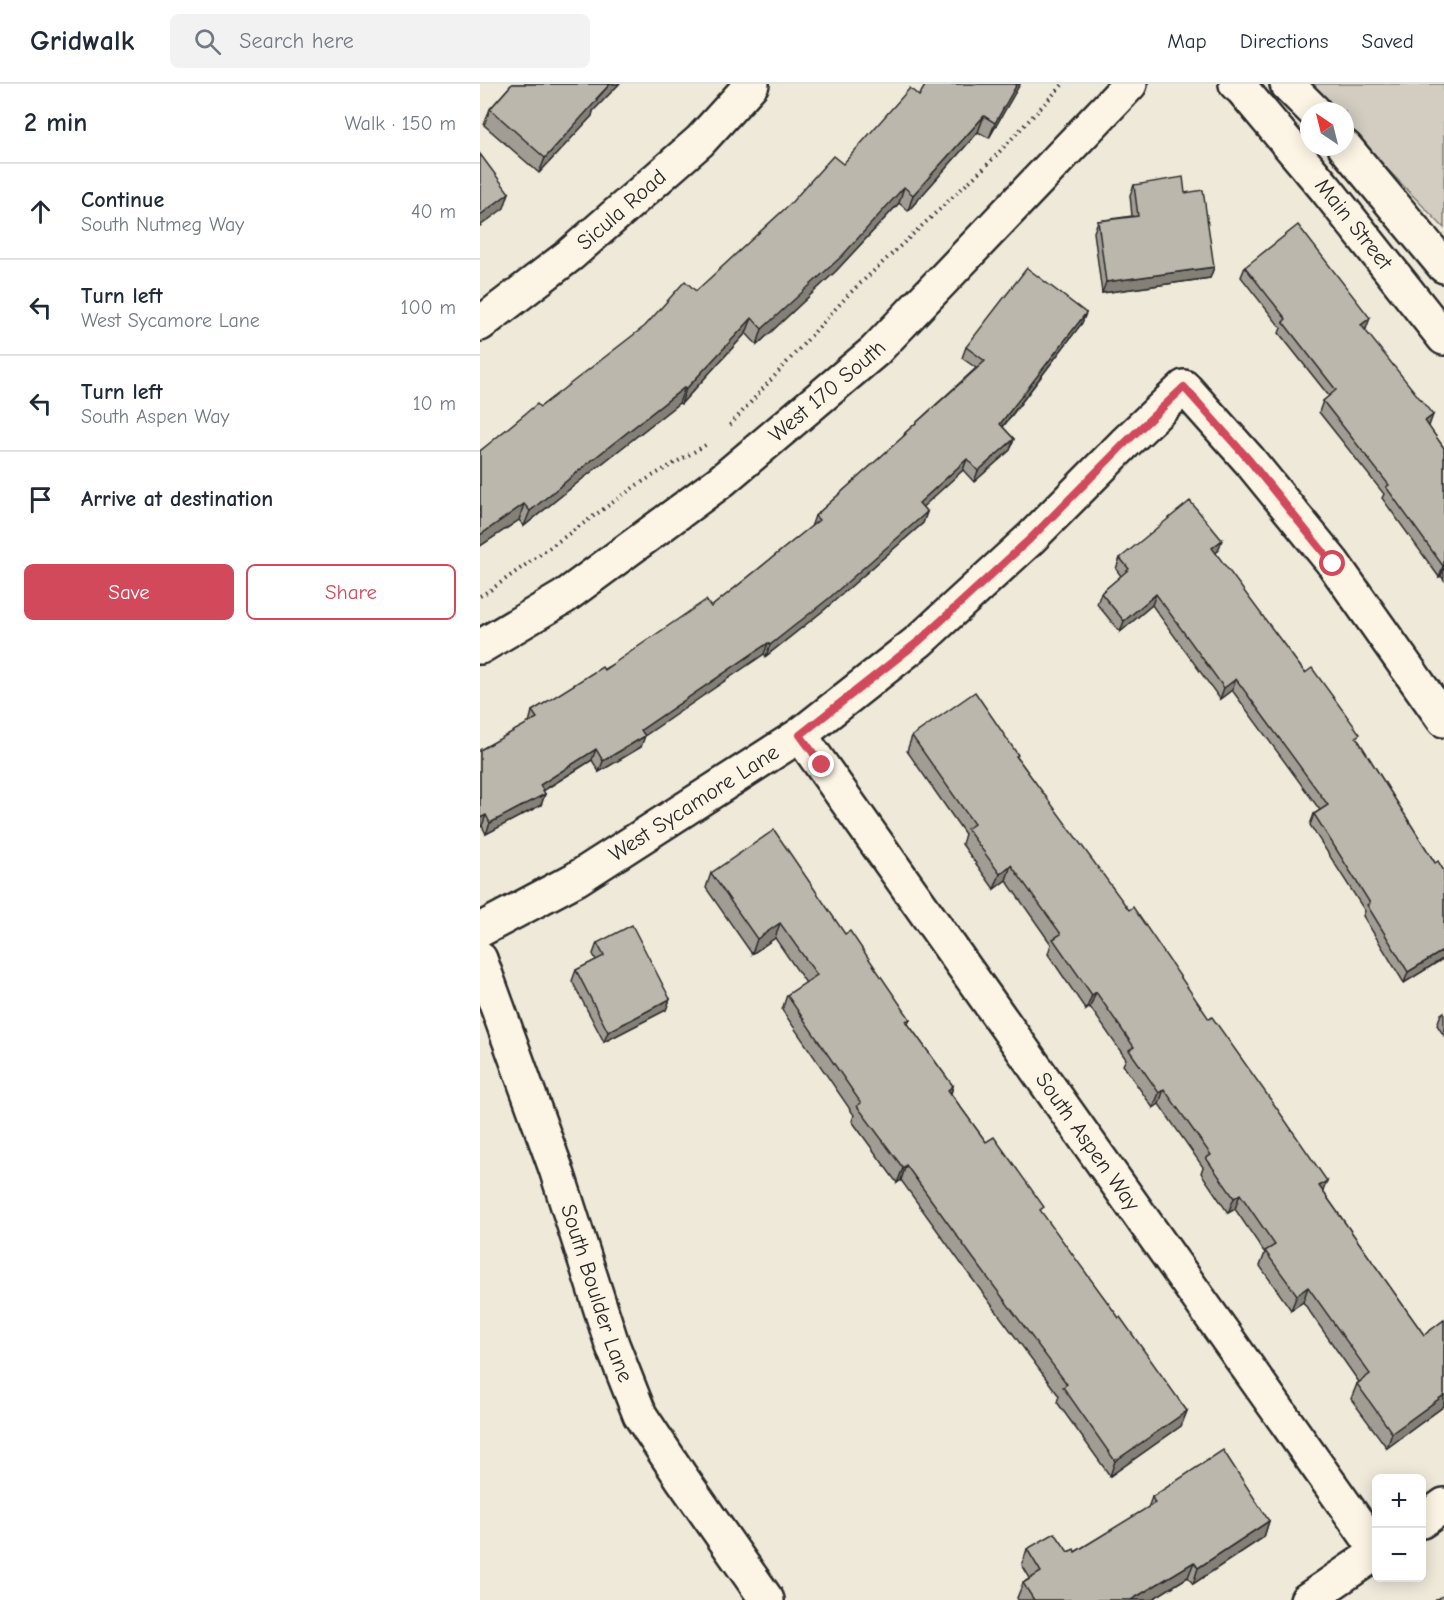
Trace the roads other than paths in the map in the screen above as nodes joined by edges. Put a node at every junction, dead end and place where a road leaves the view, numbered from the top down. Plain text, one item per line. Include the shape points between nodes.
1 (752, 84) edge
2 (1131, 84) edge
3 (1236, 84) edge
4 (1287, 84) edge
5 (1305, 102) edge
6 (1352, 156) edge
7 (1444, 266) edge
8 (480, 324) edge
9 (1444, 338) edge
10 (480, 647) edge
11 (1444, 720) edge
12 (800, 735) junction
13 (480, 930) edge
14 (480, 959) edge
15 (1444, 1505) edge
16 (1426, 1518) edge
17 (1372, 1544) edge
18 (1372, 1554) edge
19 (767, 1600) edge
20 (1307, 1600) edge

1 - 8 street, Sicula Road via 700,141 570,255
2 - 10 street, West 170 South via 875,351 720,482 564,597
3 - 9 street, Main Street via 1326,189
4 - 5 street
6 - 7 street, Main Street
11 - 12 street, West Sycamore Lane via 1333,564 1184,387 1030,539 919,641
12 - 13 street, West Sycamore Lane via 576,879
12 - 17 street, South Aspen Way
14 - 19 street, South Boulder Lane via 640,1415
15 - 16 street
18 - 20 street

